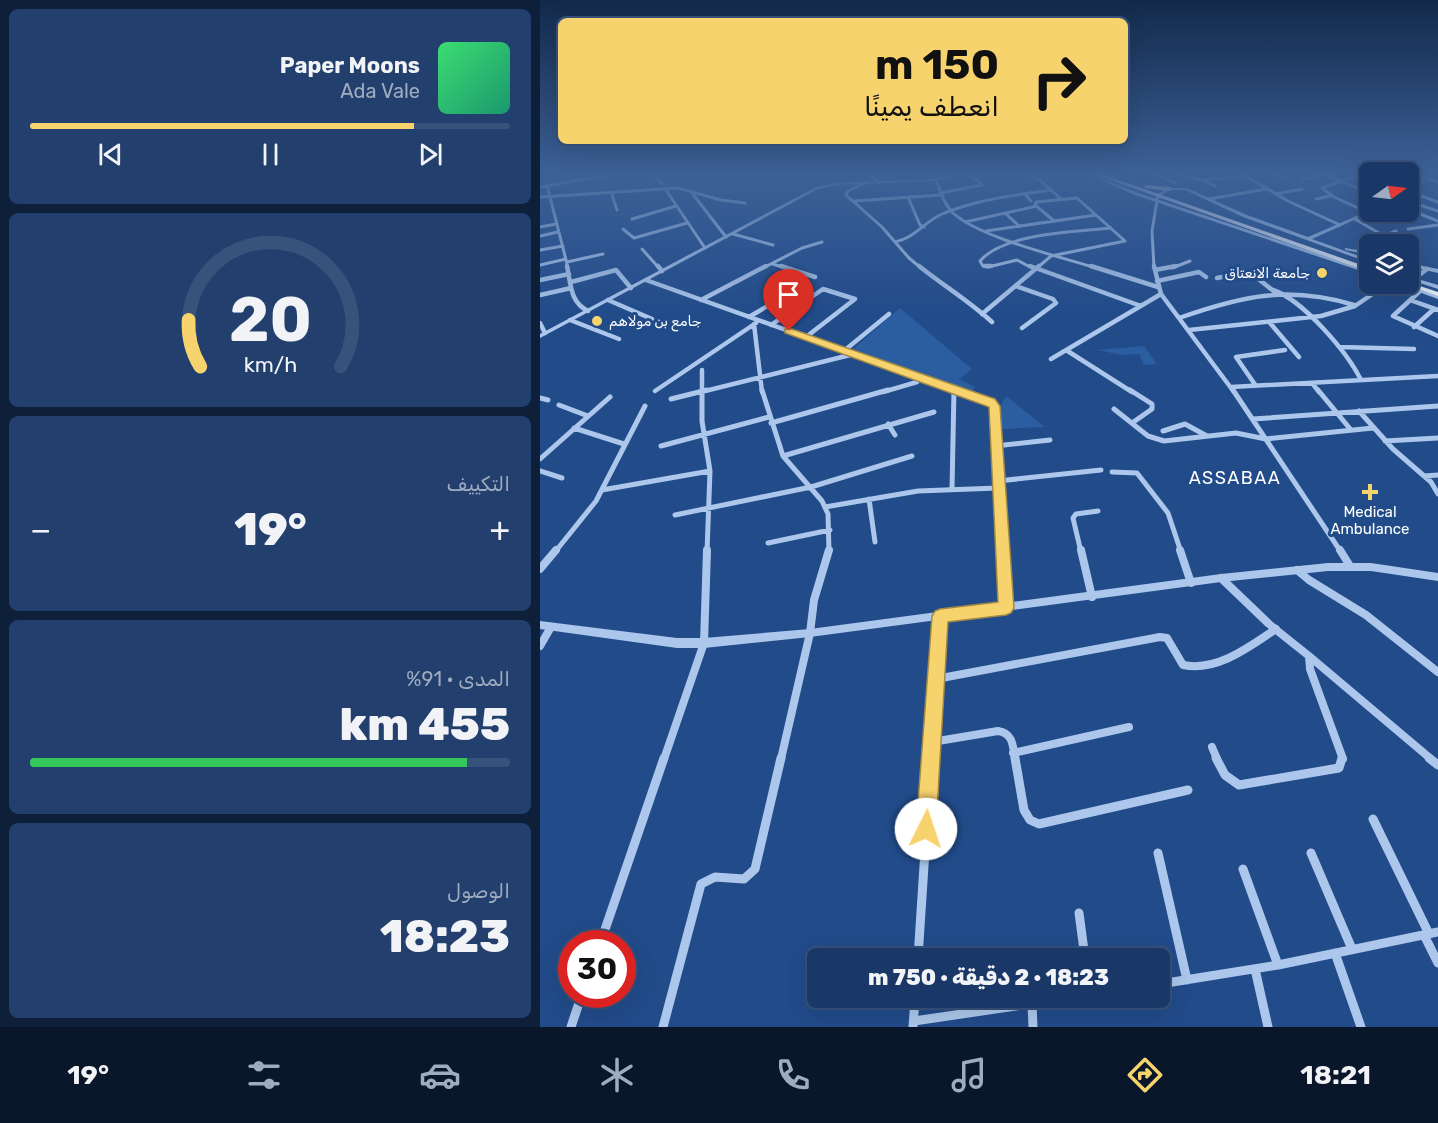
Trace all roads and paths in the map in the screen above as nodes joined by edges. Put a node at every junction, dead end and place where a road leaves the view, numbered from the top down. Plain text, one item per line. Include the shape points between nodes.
1 (555, 220) edge
2 (685, 220) edge
3 (713, 220) edge
4 (759, 220) edge
5 (872, 220) edge
6 (918, 220) edge
7 (933, 220) edge
8 (962, 220) edge
9 (974, 220) edge
10 (1013, 220) edge
11 (1053, 220) edge
12 (1101, 220) edge
13 (1152, 220) edge
14 (1223, 220) edge
15 (1244, 220) edge
16 (1256, 220) edge
17 (1329, 220) edge
18 (1353, 220) edge
19 (1357, 220) edge
20 (965, 222) junction
21 (687, 223) junction
22 (556, 224) junction
23 (1018, 225) junction
24 (1340, 225) junction
25 (1438, 225) edge
26 (540, 226) edge
27 (924, 227) junction
28 (1428, 227) junction
29 (623, 228) dead end
30 (1110, 228) junction
31 (1408, 229) dead end
32 (985, 231) junction
33 (1396, 231) dead end
34 (1436, 231) dead end
35 (558, 232) junction
36 (733, 234) junction
37 (1381, 234) edge
38 (1389, 234) edge
39 (540, 236) edge
40 (726, 237) junction
41 (1308, 239) junction
42 (822, 242) dead end
43 (894, 242) junction
44 (1012, 242) junction
45 (773, 245) dead end
46 (563, 246) junction
47 (1330, 247) junction
48 (705, 248) junction
49 (642, 249) dead end
50 (540, 250) edge
51 (1359, 252) edge
52 (603, 254) dead end
53 (1052, 255) junction
54 (1359, 258) edge
55 (567, 260) junction
56 (1190, 261) dead end
57 (773, 264) junction
58 (540, 265) edge
59 (1359, 266) edge
60 (1359, 266) edge
61 (1237, 267) dead end
62 (1419, 267) edge
63 (1034, 269) junction
64 (1427, 269) junction
65 (1155, 270) junction
66 (662, 271) junction
67 (1438, 271) edge
68 (1247, 272) junction
69 (569, 273) junction
70 (1419, 274) edge
71 (815, 277) dead end
72 (1206, 277) dead end
73 (1217, 278) dead end
74 (540, 280) edge
75 (645, 280) junction
76 (1157, 281) junction
77 (1419, 284) edge
78 (571, 285) junction
79 (801, 286) dead end
80 (1016, 286) junction
81 (1158, 287) junction
82 (631, 288) junction
83 (1273, 290) junction
84 (1420, 291) joint
85 (1438, 292) edge
86 (1161, 294) junction
87 (1372, 294) edge
88 (540, 295) edge
89 (1280, 296) junction
90 (1287, 296) junction
91 (608, 300) junction
92 (701, 300) junction
93 (1410, 300) junction
94 (1141, 306) junction
95 (1355, 306) junction
96 (1436, 310) edge
97 (588, 311) junction
98 (889, 314) dead end
99 (982, 314) junction
100 (749, 317) junction
101 (1179, 318) junction
102 (1311, 318) junction
103 (652, 319) dead end
104 (570, 320) junction
105 (756, 322) junction
106 (992, 322) dead end
107 (1270, 322) junction
108 (540, 323) edge
109 (771, 325) junction
110 (1414, 327) junction
111 (1023, 328) dead end
112 (1189, 330) junction
113 (543, 334) edge
114 (1438, 336) edge
115 (806, 337) junction
116 (619, 339) dead end
117 (1339, 347) junction
118 (1414, 349) dead end
119 (845, 350) junction
120 (1066, 350) junction
121 (1285, 350) dead end
122 (854, 354) junction
123 (1299, 357) dead end
124 (1051, 360) dead end
125 (702, 370) dead end
126 (1438, 376) edge
127 (760, 377) junction
128 (1361, 380) junction
129 (917, 382) dead end
130 (1312, 383) junction
131 (1256, 386) junction
132 (1231, 387) junction
133 (954, 389) junction
134 (655, 391) dead end
135 (702, 392) junction
136 (610, 397) dead end
137 (540, 398) edge
138 (671, 399) dead end
139 (548, 400) dead end
140 (559, 405) dead end
141 (645, 406) dead end
142 (1438, 406) edge
143 (1114, 409) dead end
144 (1359, 411) junction
145 (934, 412) dead end
146 (1337, 413) junction
147 (588, 416) junction
148 (1253, 419) junction
149 (770, 420) junction
150 (1132, 423) junction
151 (888, 424) junction
152 (574, 428) junction
153 (1373, 428) junction
154 (1351, 430) junction
155 (1163, 431) dead end
156 (704, 435) junction
157 (895, 435) dead end
158 (1207, 436) junction
159 (1438, 438) edge
160 (1266, 439) junction
161 (1050, 440) dead end
162 (1385, 441) junction
163 (624, 444) junction
164 (540, 446) edge
165 (995, 446) junction
166 (661, 447) dead end
167 (550, 449) junction
168 (783, 456) junction
169 (912, 456) dead end
170 (540, 459) edge
171 (1101, 470) dead end
172 (540, 471) edge
173 (710, 471) junction
174 (1112, 472) dead end
175 (1438, 475) edge
176 (1424, 476) junction
177 (562, 478) dead end
178 (1435, 482) edge
179 (998, 484) junction
180 (811, 487) junction
181 (952, 489) junction
182 (602, 490) junction
183 (1438, 494) edge
184 (869, 499) junction
185 (825, 507) junction
186 (710, 508) junction
187 (1098, 511) dead end
188 (675, 515) dead end
189 (830, 530) junction
190 (875, 542) dead end
191 (768, 543) dead end
192 (1350, 566) junction
193 (540, 569) edge
194 (1297, 570) junction
195 (1438, 577) edge
196 (1221, 578) junction
197 (1191, 583) junction
198 (1092, 597) junction
199 (1006, 608) junction
200 (940, 616) junction
201 (540, 625) edge
202 (551, 627) junction
203 (1276, 629) junction
204 (810, 633) junction
205 (704, 643) junction
206 (540, 646) edge
207 (1309, 656) junction
208 (1438, 672) edge
209 (936, 679) junction
210 (1129, 727) dead end
211 (932, 742) junction
212 (1212, 747) dead end
213 (1013, 753) junction
214 (1438, 765) edge
215 (1188, 790) dead end
216 (1373, 819) dead end
217 (1158, 853) dead end
218 (1311, 853) dead end
219 (1243, 869) dead end
220 (1079, 913) dead end
221 (605, 930) edge
222 (1430, 934) edge
223 (919, 948) edge
224 (1084, 948) edge
225 (1352, 949) junction
226 (1335, 953) junction
227 (1438, 963) edge
228 (1278, 965) junction
229 (1255, 969) junction
230 (1187, 980) junction
231 (1170, 983) edge
232 (577, 1008) edge
233 (914, 1008) edge
234 (1008, 1008) edge
235 (1032, 1008) edge
236 (913, 1024) edge
237 (571, 1027) edge
238 (663, 1027) edge
239 (1033, 1027) edge
240 (1268, 1027) edge
241 (1361, 1027) edge

1 - 22 street
2 - 21 street
3 - 40 street
4 - 36 street
5 - 43 street
6 - 27 street
7 - 27 street
8 - 20 street
9 - 20 street
10 - 23 street
11 - 23 street
12 - 30 street
13 - 65 street
14 - 59 street
15 - 60 highway
16 - 41 street
17 - 24 street
18 - 24 street
19 - 37 street
20 - 32 street
21 - 29 street via 633,238
21 - 48 street
22 - 26 street
22 - 35 street
23 - 32 street
24 - 41 street
25 - 28 street
27 - 43 street via 908,240
28 - 31 street
28 - 34 street
30 - 44 street
30 - 53 street via 1124,242
32 - 44 street
33 - 38 street
35 - 39 street
35 - 46 street
36 - 40 street
36 - 45 street
40 - 48 street
41 - 47 street
42 - 57 street
43 - 99 street
44 - 53 street
44 - 63 street via 984,254 980,262 990,267 1019,260
46 - 50 street
46 - 55 street
47 - 51 street
47 - 54 street
48 - 66 street
49 - 66 street
52 - 55 street
53 - 63 street
53 - 81 street
55 - 58 street
55 - 69 street
56 - 65 street
57 - 71 street
57 - 92 street
61 - 68 street
62 - 64 street
63 - 80 street
63 - 94 street
64 - 67 street
64 - 70 street
65 - 76 street
66 - 75 street
68 - 73 street
68 - 83 street
69 - 74 street
69 - 78 street
72 - 76 street via 1199,272
75 - 82 street
75 - 92 street
76 - 81 street
77 - 85 highway
78 - 82 street via 616,270
78 - 88 street
78 - 97 street via 574,303
79 - 100 street
80 - 99 street
80 - 111 street via 1056,302
81 - 86 street
82 - 91 street
83 - 89 street
83 - 90 street
84 - 85 street
84 - 93 street
86 - 94 street
86 - 101 street
87 - 95 street
89 - 90 street
89 - 101 street via 1231,300
90 - 95 street via 1330,298
90 - 102 street
91 - 97 street
91 - 103 street
92 - 100 street
93 - 96 street
93 - 110 street via 1393,316
94 - 120 street
95 - 102 street
96 - 110 street
97 - 104 street
98 - 119 street
99 - 106 street
100 - 105 street
101 - 112 street
102 - 107 street
102 - 117 street
104 - 113 street
104 - 116 street
105 - 109 street
105 - 127 street
105 - 134 street
107 - 112 street
107 - 123 street
108 - 113 street
109 - 115 street
109 - 115 street via 823,290 855,299
110 - 114 street
112 - 132 street
115 - 119 street
117 - 118 street
117 - 128 street
119 - 122 street
120 - 124 street
120 - 150 street via 1152,404 1152,409
121 - 131 street via 1236,356
122 - 127 street
122 - 133 street
125 - 135 street
126 - 128 street
127 - 135 street
127 - 149 street
128 - 130 street
129 - 149 street
130 - 131 street
130 - 146 street
131 - 132 street
132 - 148 street
133 - 165 street via 993,404
133 - 181 street
135 - 138 street
135 - 156 street
136 - 147 street
137 - 139 street
140 - 147 street
141 - 163 street
142 - 144 street
143 - 150 street
144 - 146 street
144 - 153 street
145 - 151 street
146 - 148 street
146 - 154 street
147 - 152 street
148 - 160 street
149 - 156 street
149 - 168 street
150 - 158 street via 1158,440
151 - 157 street
151 - 168 street
152 - 163 street
152 - 167 street
153 - 154 street
153 - 162 street
154 - 160 street
155 - 158 street via 1185,424
156 - 166 street
156 - 173 street
158 - 160 street via 1243,433
159 - 162 street
160 - 192 street
161 - 165 street
162 - 176 street
163 - 182 street
164 - 167 street
165 - 179 street
167 - 170 street
168 - 180 street
169 - 180 street
171 - 179 street
172 - 177 street
173 - 182 street
173 - 186 street
174 - 197 street via 1137,473 1168,513
175 - 176 street
176 - 178 street
178 - 183 street
179 - 181 street
179 - 199 street
180 - 185 street
180 - 186 street
181 - 184 street
182 - 193 street via 578,526
184 - 185 street
184 - 190 street
185 - 189 street
186 - 188 street
186 - 205 street
187 - 198 street via 1076,514 1073,518
189 - 191 street
189 - 204 street via 829,551 814,600
192 - 194 street
192 - 195 street
194 - 196 street
194 - 208 street via 1366,615
196 - 197 street
196 - 203 street
197 - 198 street
198 - 199 street
199 - 200 street
200 - 204 street
200 - 209 street
201 - 202 street
202 - 205 street via 677,644
202 - 206 street
203 - 207 street
203 - 209 street via 1228,658 1195,667 1184,665 1163,637
204 - 205 street
204 - 238 street via 755,869 744,879 711,876 703,880
205 - 221 street
207 - 212 street via 1310,669 1343,760 1339,768 1236,784 1223,772
207 - 214 street
209 - 211 street
210 - 213 street
211 - 213 street via 1002,731 1011,738
211 - 223 street
213 - 215 street via 1024,810 1034,823
216 - 222 street
217 - 230 street
218 - 225 street
219 - 228 street
220 - 224 street
222 - 225 street
222 - 227 street
225 - 226 street
226 - 228 street
226 - 241 street
228 - 229 street
229 - 230 street
229 - 240 street
230 - 231 street
232 - 237 street
233 - 236 street
234 - 236 street
235 - 239 street

